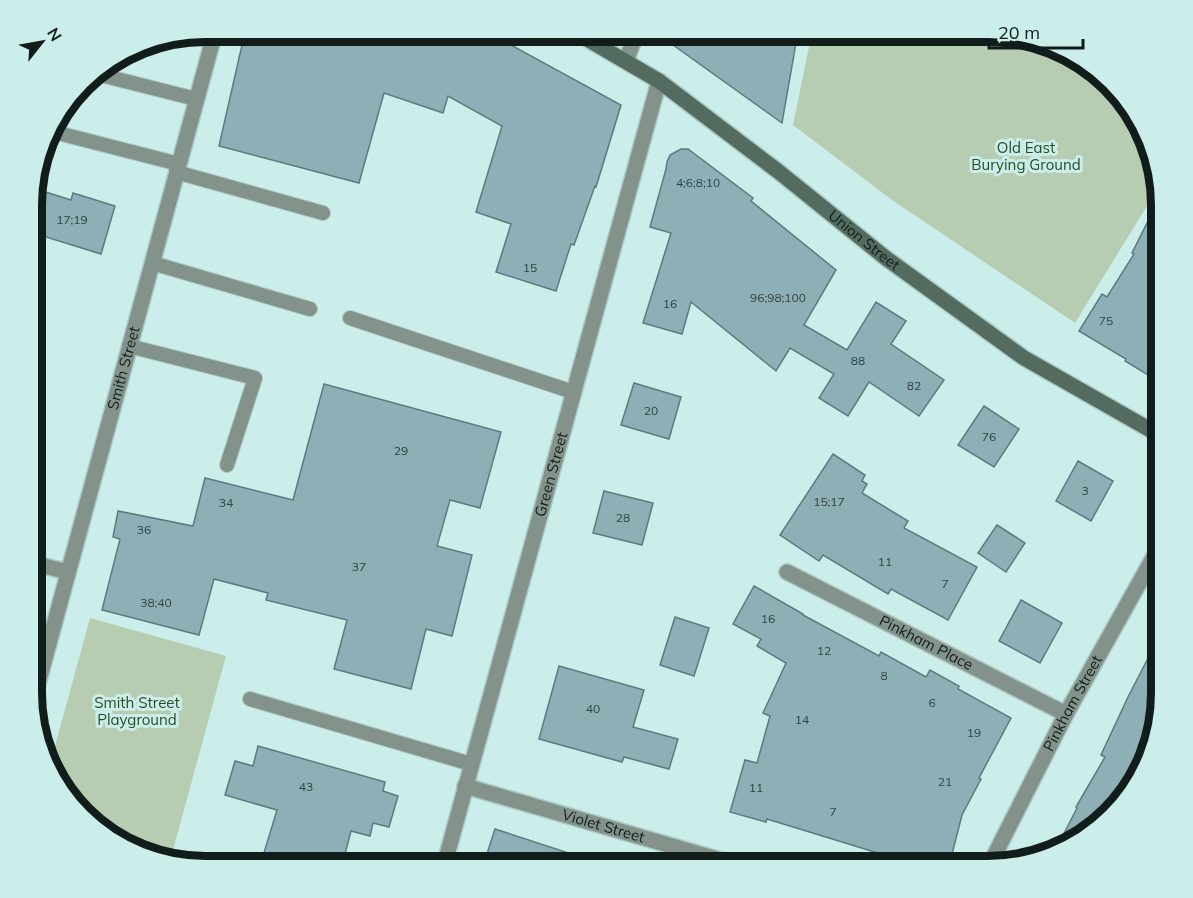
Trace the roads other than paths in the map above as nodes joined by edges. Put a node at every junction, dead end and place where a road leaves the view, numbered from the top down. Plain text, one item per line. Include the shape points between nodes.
1 (211, 42) edge
2 (593, 42) edge
3 (633, 42) edge
4 (626, 61) junction
5 (106, 76) edge
6 (659, 81) junction
7 (196, 99) junction
8 (58, 133) edge
9 (178, 168) junction
10 (323, 213) dead end
11 (152, 263) junction
12 (310, 309) dead end
13 (350, 318) dead end
14 (129, 346) junction
15 (573, 392) junction
16 (1151, 430) edge
17 (227, 465) dead end
18 (1151, 562) edge
19 (42, 565) edge
20 (69, 572) junction
21 (787, 572) dead end
22 (42, 670) edge
23 (250, 699) dead end
24 (1066, 714) junction
25 (471, 764) junction
26 (465, 786) junction
27 (447, 856) edge
28 (706, 856) edge
29 (994, 856) edge

1 - 7 street, Smith Street
2 - 4 main road, Union Street
3 - 4 street
4 - 6 main road, Union Street
5 - 7 lane
6 - 15 street, Green Street
6 - 16 main road, Union Street via 887,259 1024,358
7 - 9 street, Smith Street
8 - 9 lane
9 - 10 lane
9 - 11 street, Smith Street
11 - 12 lane
11 - 14 street, Smith Street
13 - 15 lane
14 - 17 lane via 255,378
14 - 20 street, Smith Street
15 - 25 street, Green Street
18 - 24 street, Pinkham Street
19 - 20 street
20 - 22 street, Smith Street
21 - 24 street, Pinkham Place
23 - 25 lane
24 - 29 street, Pinkham Street
25 - 26 street, Green Street
26 - 27 street, Green Street
26 - 28 street, Violet Street

